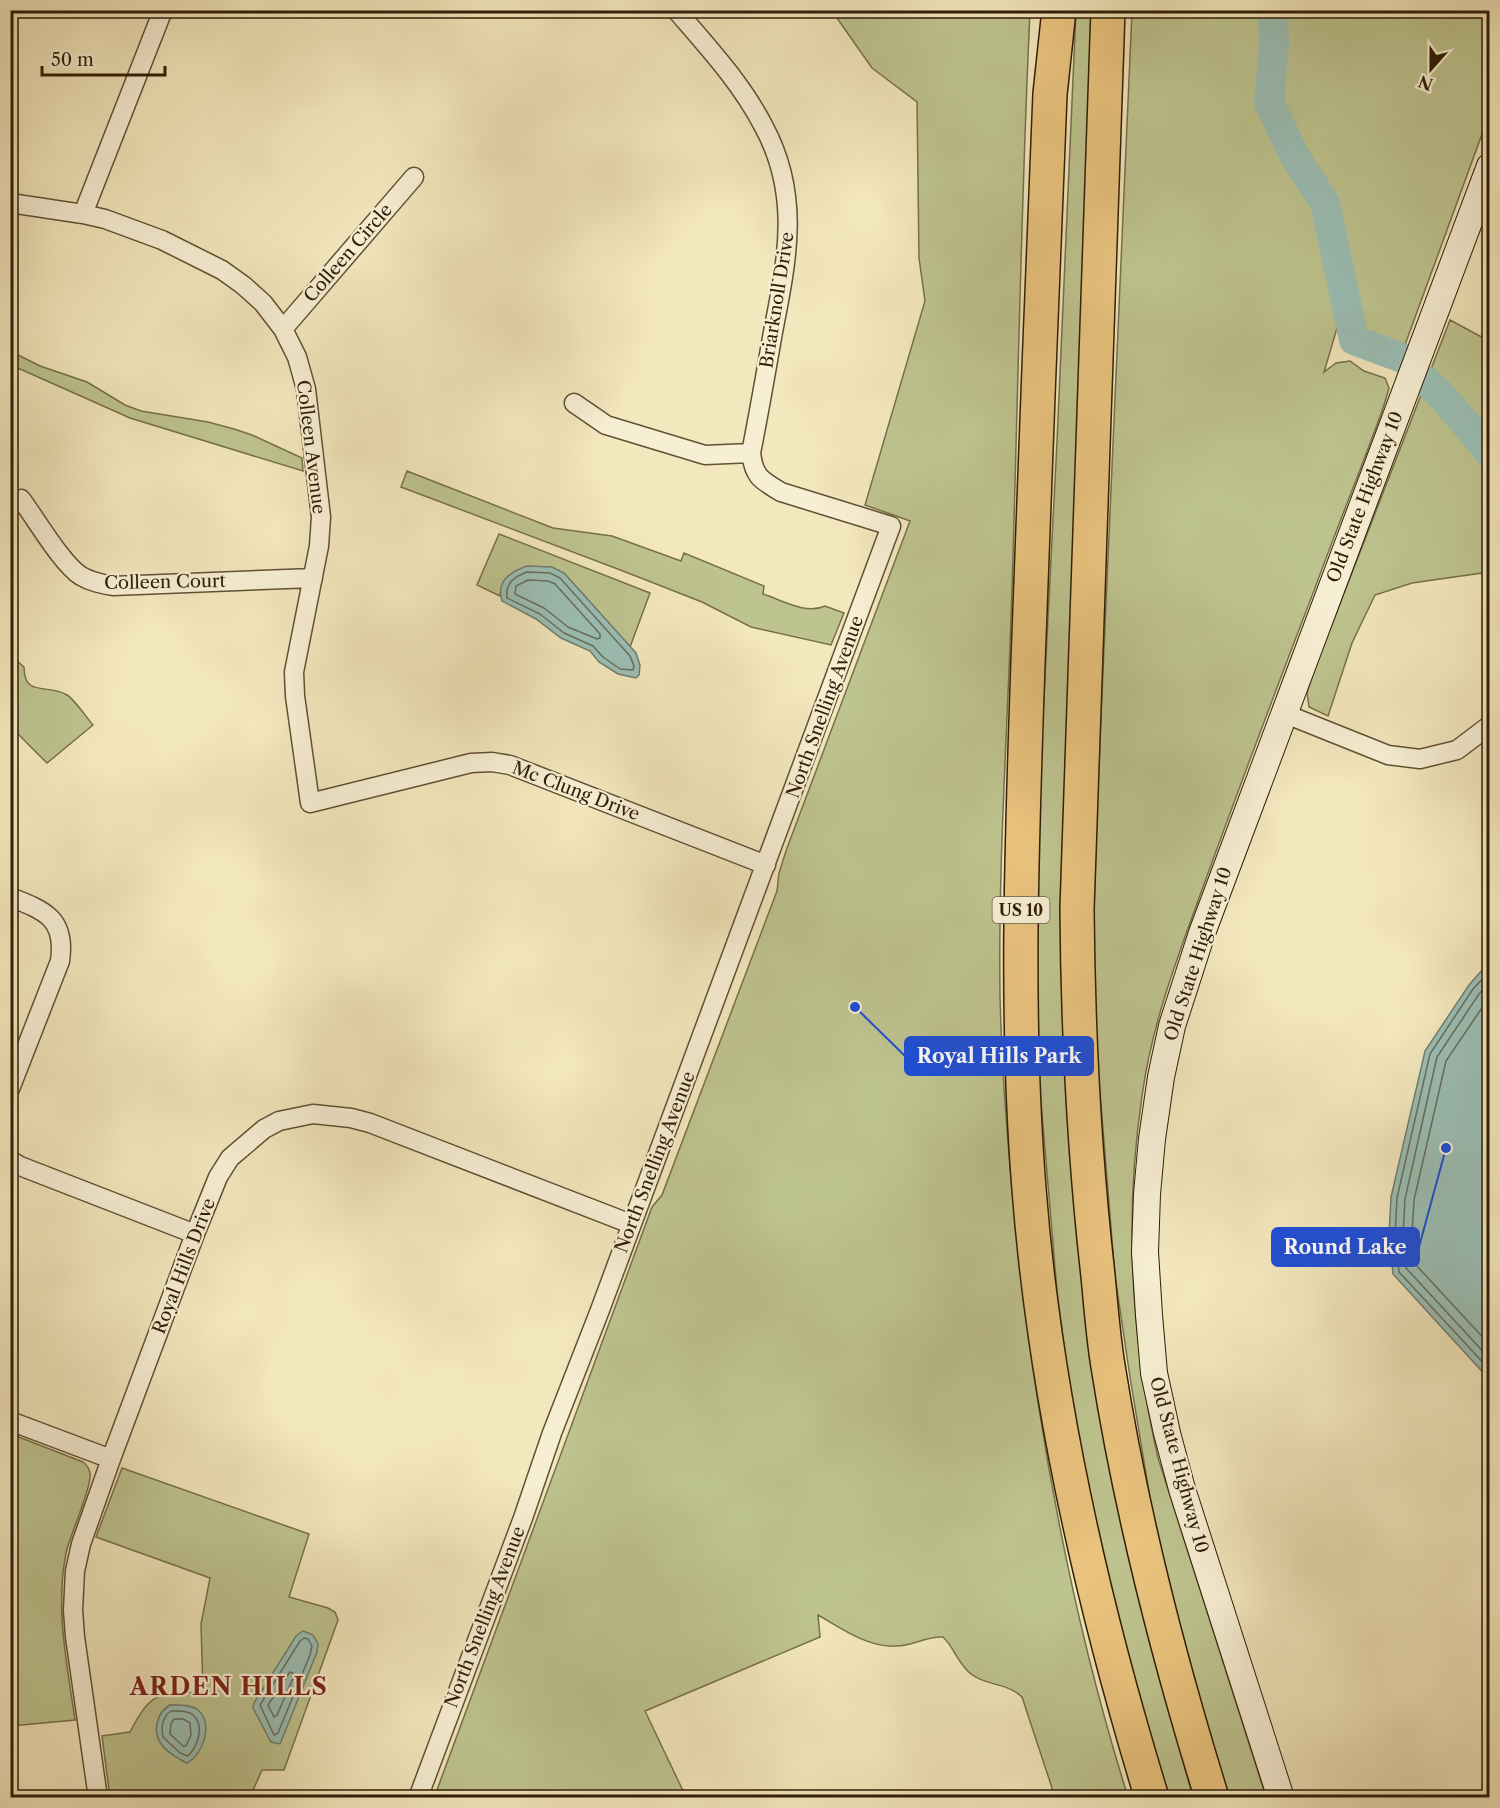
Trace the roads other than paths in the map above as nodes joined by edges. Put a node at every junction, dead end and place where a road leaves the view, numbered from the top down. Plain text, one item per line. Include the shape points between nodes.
1 (164, 10) edge
2 (676, 10) edge
3 (1059, 10) edge
4 (1108, 10) edge
5 (1490, 166) edge
6 (414, 177) dead end
7 (1484, 197) edge
8 (10, 203) edge
9 (83, 214) junction
10 (283, 329) junction
11 (574, 404) dead end
12 (751, 453) junction
13 (21, 499) dead end
14 (313, 578) junction
15 (1283, 713) junction
16 (1490, 725) edge
17 (310, 803) joint
18 (766, 866) junction
19 (10, 897) edge
20 (10, 1089) edge
21 (10, 1160) edge
22 (631, 1224) junction
23 (195, 1234) junction
24 (10, 1420) edge
25 (111, 1459) junction
26 (98, 1797) edge
27 (418, 1797) edge
28 (1152, 1797) edge
29 (1212, 1797) edge
30 (1281, 1797) edge

1 - 9 street
2 - 12 street, Briarknoll Drive via 753,107 766,129 786,193 786,262
3 - 28 highway, US 10 via 1050,94 1025,745 1019,963 1023,1080 1040,1293 1073,1495 1096,1601
4 - 29 highway via 1077,909 1084,1137 1108,1365 1129,1477 1171,1655
5 - 7 street, Old State Highway 10
6 - 10 street, Colleen Circle
7 - 15 street, Old State Highway 10
8 - 9 street, Colleen Avenue
9 - 10 street, Colleen Avenue via 135,229 222,270 263,303
10 - 14 street, Colleen Avenue via 297,357 306,389 313,447 321,517
11 - 12 street via 606,425 705,455
12 - 18 street, North Snelling Avenue via 753,469 780,492 891,526
13 - 14 street, Colleen Court via 70,566 82,577 99,584
14 - 17 street, Colleen Avenue via 294,672
15 - 16 street via 1389,755 1420,759 1456,750
15 - 30 street, Old State Highway 10 via 1172,1026 1152,1139 1145,1252 1154,1373 1167,1433
17 - 18 street, Mc Clung Drive via 471,763 492,762 510,765
18 - 22 street, North Snelling Avenue
19 - 20 street via 46,913 55,922 62,947
21 - 23 street
22 - 23 street, Royal Hills Drive via 370,1123 313,1114 279,1121 230,1158
22 - 27 street, North Snelling Avenue
23 - 25 street, Royal Hills Drive
24 - 25 street
25 - 26 street, Royal Hills Drive via 81,1544 73,1610

